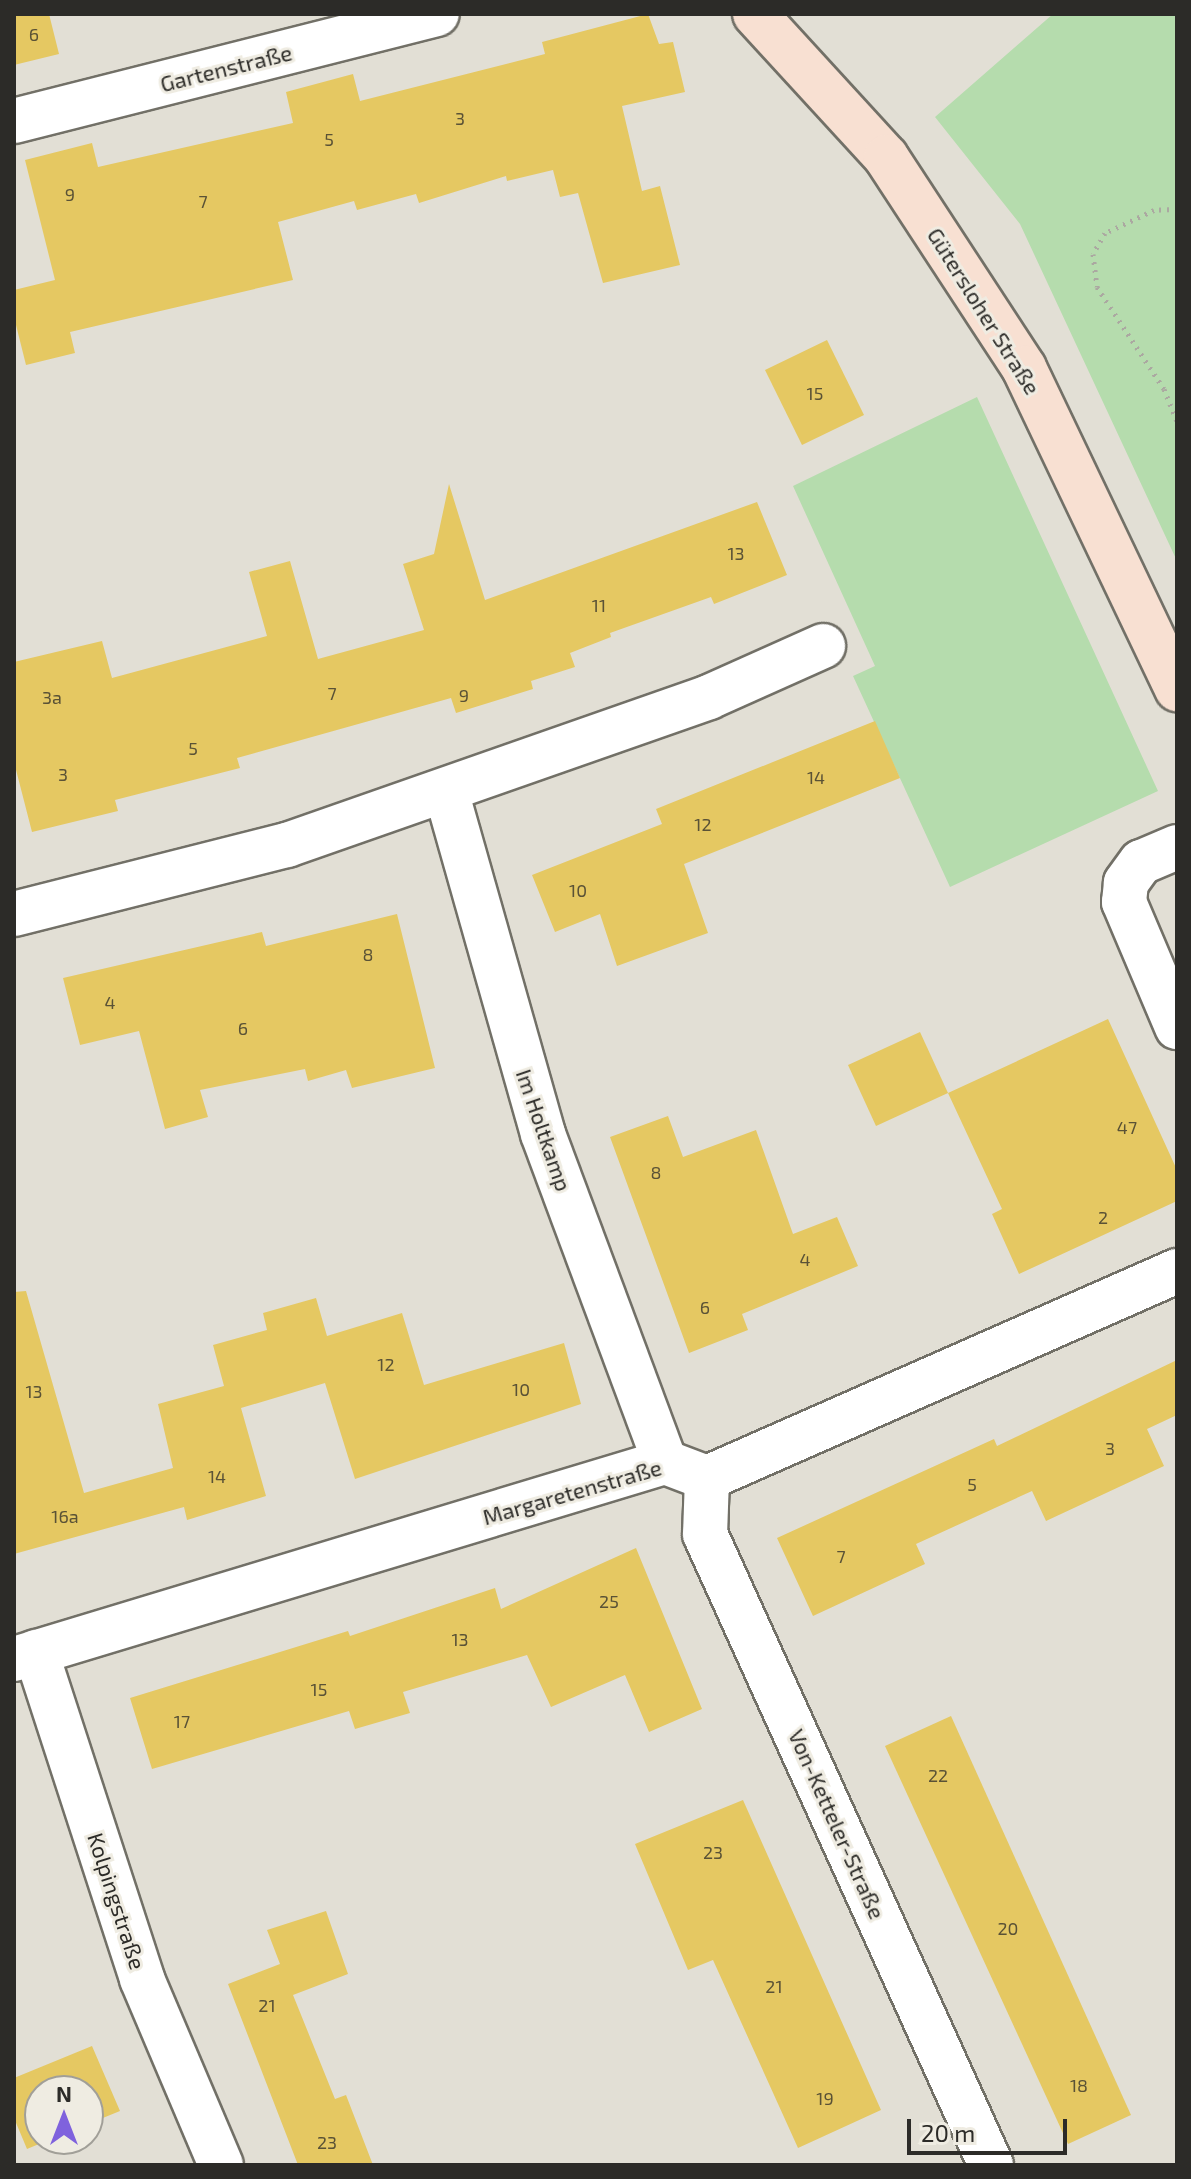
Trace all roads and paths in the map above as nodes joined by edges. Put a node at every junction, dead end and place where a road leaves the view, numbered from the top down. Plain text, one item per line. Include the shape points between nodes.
1 (437, 14) edge
2 (755, 14) edge
3 (14, 121) edge
4 (1177, 209) edge
5 (1177, 421) edge
6 (823, 646) dead end
7 (1177, 689) edge
8 (446, 791) junction
9 (1177, 847) edge
10 (14, 914) edge
11 (1177, 1027) edge
12 (1177, 1271) edge
13 (665, 1462) junction
14 (707, 1478) junction
15 (25, 1655) edge
16 (221, 2165) edge
17 (991, 2165) edge

1 - 3 street, Gartenstraße
2 - 7 main road, Gütersloher Straße via 886,157 1024,368
4 - 5 path via 1154,210 1105,233 1093,254 1097,287 1164,389
6 - 8 street via 709,697
8 - 10 street via 287,845
8 - 13 street, Im Holtkamp via 543,1134
9 - 11 street via 1141,862 1126,883 1124,902
12 - 14 street
13 - 14 street, Margaretenstraße
13 - 15 street, Margaretenstraße
14 - 17 street, Von-Ketteler-Straße via 705,1534
15 - 16 street, Kolpingstraße via 142,1979

